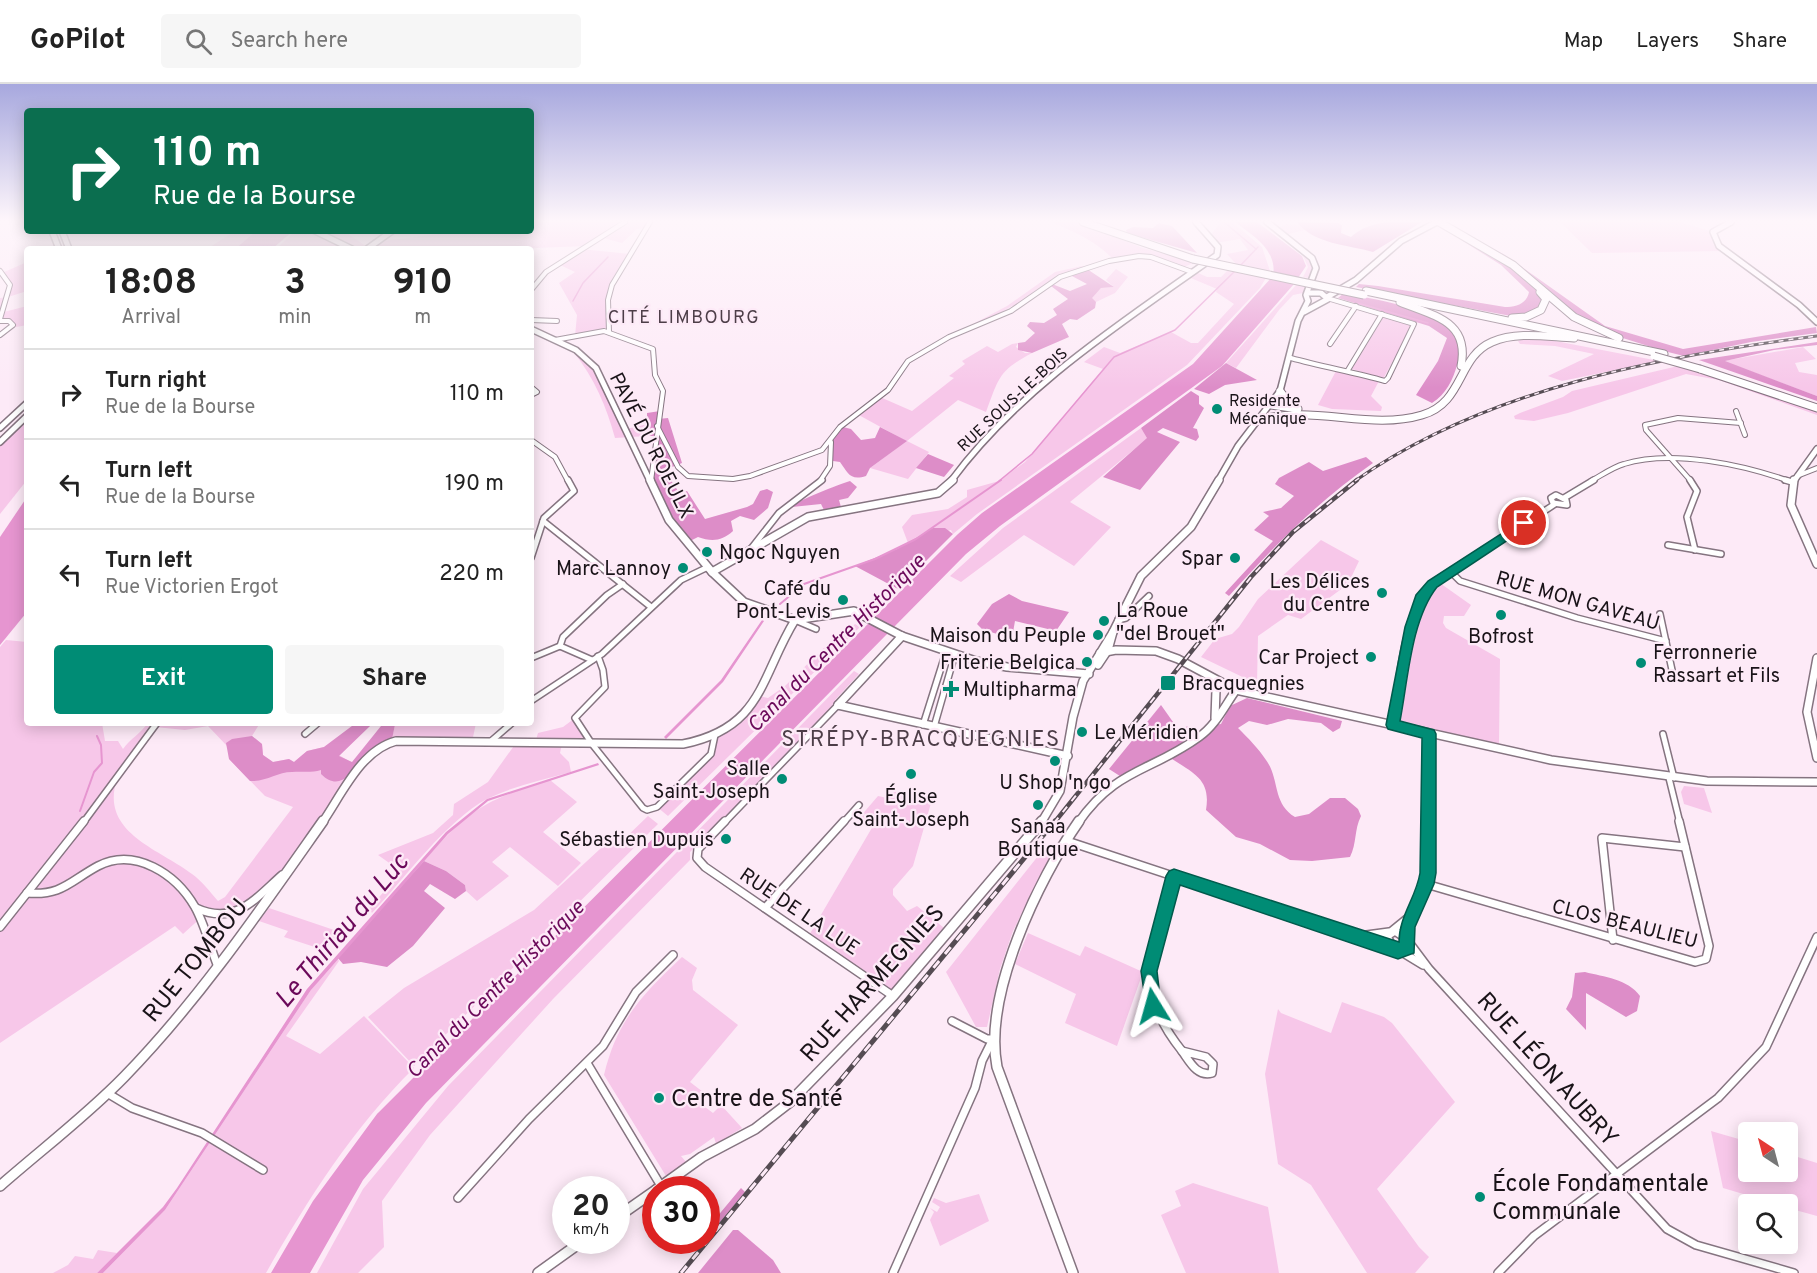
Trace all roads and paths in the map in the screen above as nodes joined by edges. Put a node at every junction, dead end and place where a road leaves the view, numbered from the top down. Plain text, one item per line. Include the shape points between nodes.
1 (5, 277) edge
2 (617, 277) edge
3 (1059, 277) edge
4 (1184, 277) edge
5 (1291, 277) edge
6 (1313, 277) edge
7 (1360, 277) edge
8 (1522, 277) edge
9 (1529, 277) edge
10 (1761, 277) edge
11 (1311, 283) junction
12 (1336, 292) junction
13 (1365, 293) junction
14 (1307, 295) junction
15 (1325, 296) junction
16 (1340, 300) junction
17 (1400, 302) junction
18 (1321, 303) junction
19 (1356, 306) junction
20 (1382, 314) junction
21 (1300, 316) junction
22 (1492, 317) junction
23 (0, 320) edge
24 (534, 320) edge
25 (557, 321) dead end
26 (1817, 322) edge
27 (534, 330) edge
28 (609, 332) junction
29 (0, 335) edge
30 (1574, 339) junction
31 (555, 340) junction
32 (1330, 344) dead end
33 (1664, 354) junction
34 (1291, 358) junction
35 (1334, 369) joint
36 (1348, 370) junction
37 (1280, 391) junction
38 (1817, 403) edge
39 (1271, 405) junction
40 (24, 406) edge
41 (1817, 408) edge
42 (1290, 410) junction
43 (1736, 411) dead end
44 (24, 419) edge
45 (1259, 420) junction
46 (1741, 423) junction
47 (657, 426) junction
48 (0, 428) edge
49 (1745, 435) dead end
50 (831, 440) junction
51 (0, 442) edge
52 (534, 442) edge
53 (1817, 449) edge
54 (1672, 459) junction
55 (1817, 468) edge
56 (1794, 480) junction
57 (651, 482) junction
58 (1564, 498) junction
59 (1555, 504) junction
60 (543, 521) junction
61 (1668, 545) dead end
62 (534, 549) edge
63 (750, 550) junction
64 (1695, 550) junction
65 (1721, 554) dead end
66 (1817, 564) edge
67 (710, 569) junction
68 (1451, 572) junction
69 (623, 584) junction
70 (1149, 596) dead end
71 (651, 607) junction
72 (1660, 614) dead end
73 (795, 620) junction
74 (1118, 621) junction
75 (816, 629) dead end
76 (1110, 634) junction
77 (898, 635) junction
78 (1666, 641) junction
79 (560, 646) junction
80 (1113, 650) junction
81 (946, 652) junction
82 (955, 654) junction
83 (534, 657) edge
84 (595, 658) junction
85 (1817, 658) edge
86 (1100, 663) junction
87 (1672, 669) dead end
88 (1090, 674) junction
89 (1220, 683) junction
90 (1236, 690) junction
91 (534, 699) edge
92 (838, 705) junction
93 (1215, 720) junction
94 (923, 725) junction
95 (1393, 725) junction
96 (155, 726) edge
97 (314, 726) edge
98 (509, 726) edge
99 (934, 727) junction
100 (305, 734) dead end
101 (1429, 734) junction
102 (1663, 734) dead end
103 (715, 735) junction
104 (489, 743) junction
105 (592, 744) junction
106 (1068, 756) junction
107 (1817, 758) edge
108 (1671, 778) junction
109 (1817, 782) edge
110 (859, 805) dead end
111 (1069, 837) junction
112 (1685, 847) junction
113 (698, 849) joint
114 (290, 868) junction
115 (1174, 876) junction
116 (1426, 884) junction
117 (27, 893) junction
118 (195, 907) junction
119 (765, 908) junction
120 (1411, 915) junction
121 (0, 927) edge
122 (1390, 932) junction
123 (1355, 936) junction
124 (1817, 937) edge
125 (1407, 940) junction
126 (1613, 940) junction
127 (1397, 950) junction
128 (674, 955) dead end
129 (218, 967) junction
130 (1430, 969) junction
131 (893, 996) junction
132 (952, 1021) dead end
133 (993, 1039) junction
134 (1181, 1051) junction
135 (587, 1063) junction
136 (106, 1093) junction
137 (263, 1170) dead end
138 (650, 1176) edge
139 (674, 1176) edge
140 (1618, 1176) junction
141 (0, 1186) edge
142 (458, 1198) dead end
143 (564, 1254) edge
144 (538, 1273) edge
145 (893, 1273) edge
146 (1073, 1273) edge
147 (1498, 1273) edge
148 (1794, 1273) edge

1 - 23 street via 10,285
2 - 28 street via 608,302
3 - 50 street via 1004,315 949,337 908,361 888,390 840,427
4 - 63 street, RUE SOUS-LE-BOIS via 1072,359 977,446 939,493 808,517
5 - 13 highway, bridge
6 - 11 street
7 - 12 street
8 - 22 highway via 1546,299 1544,307 1532,315
9 - 33 highway via 1584,322
10 - 26 street
11 - 14 street
11 - 15 street
12 - 15 street
12 - 16 street via 1335,297
13 - 17 highway
13 - 22 highway
14 - 15 street
14 - 18 street via 1311,302
14 - 21 street
15 - 16 street
15 - 18 street
16 - 19 street
17 - 30 highway
17 - 42 highway via 1444,321 1462,338 1466,349 1463,362 1443,401 1421,412 1389,417
18 - 21 street
19 - 20 street
19 - 32 street
20 - 36 street
20 - 36 street via 1414,324 1388,378 1378,380
21 - 34 street
22 - 33 highway
23 - 29 street via 13,325
24 - 25 street
27 - 31 street, PAVÉ DU ROEULX
28 - 31 street
28 - 47 street via 650,346 654,351 655,375 663,391
30 - 41 highway, bridge via 1700,369
30 - 42 highway via 1523,336 1484,345 1469,360 1452,397 1440,408 1423,415 1376,420
31 - 57 street, PAVÉ DU ROEULX via 578,351 596,369
33 - 38 highway
34 - 35 street
34 - 37 street
35 - 36 street
37 - 39 street
37 - 42 highway
39 - 42 highway
39 - 45 street
40 - 48 main road
42 - 45 highway
43 - 46 street
44 - 51 main road
45 - 74 street via 1238,446 1191,527 1141,576
46 - 49 street
46 - 54 street via 1695,419 1647,423 1646,430
47 - 50 street via 679,469 694,478 750,476 815,454
47 - 57 street
50 - 63 street via 830,467 822,482 791,502
52 - 60 street via 555,457 574,492
53 - 56 street
54 - 56 street
54 - 58 street via 1624,465
54 - 64 street via 1686,472 1697,491 1686,517
55 - 56 street
56 - 66 street via 1788,497
57 - 67 street, PAVÉ DU ROEULX via 669,520
58 - 59 street via 1567,505
58 - 59 street via 1552,496
59 - 68 street, RUE MON GAVEAU
60 - 62 street
60 - 69 street
61 - 64 street
63 - 67 street, RUE SOUS-LE-BOIS
64 - 65 street
67 - 71 street via 690,576
67 - 73 street, PAVÉ DU ROEULX via 740,599 760,610
68 - 78 street, RUE MON GAVEAU via 1460,581
68 - 95 street, RUE MON GAVEAU via 1432,584 1418,604
69 - 71 street
69 - 79 street via 563,637
70 - 74 street
71 - 84 street via 623,637
72 - 78 street
73 - 75 street
73 - 77 street via 847,610
73 - 103 street via 759,696
74 - 76 street
76 - 80 street
76 - 80 street
76 - 80 street via 1115,641
77 - 81 street
77 - 92 street
78 - 87 street
79 - 83 street
79 - 84 street
80 - 86 street
80 - 86 street
80 - 88 street
80 - 89 street via 1166,654
81 - 82 street
81 - 94 street
82 - 88 street via 1007,667
82 - 99 street
84 - 91 street via 562,684
84 - 105 street via 608,678 605,690 575,718
85 - 107 street via 1807,712
86 - 88 street
88 - 106 street, RUE HARMEGNIES via 1076,703
89 - 90 street
89 - 93 street via 1216,690
90 - 93 street
90 - 95 street
92 - 94 street
92 - 113 street
93 - 111 street via 1203,734 1104,790
94 - 99 street
95 - 101 street
96 - 117 street
97 - 100 street
98 - 104 street
99 - 106 street
101 - 108 street via 1551,760
101 - 116 street
102 - 108 street
103 - 105 street via 683,744
103 - 105 street via 711,754 657,807 647,810
104 - 105 street
104 - 114 street, RUE TOMBOU via 381,744 368,756
106 - 131 street, RUE HARMEGNIES via 1060,791 1041,823
108 - 109 street
108 - 112 street, CLOS BEAULIEU
110 - 119 street
111 - 115 street
111 - 133 street via 1055,858 1015,946
112 - 126 street via 1602,838
112 - 126 street, CLOS BEAULIEU via 1709,946 1706,959 1695,962
113 - 119 street, RUE DE LA LUE via 700,864
114 - 118 street via 235,912 215,917
114 - 129 street, RUE TOMBOU
115 - 123 street
115 - 134 street via 1149,971 1149,985 1158,1020
116 - 120 street
116 - 126 street, CLOS BEAULIEU
117 - 118 street via 53,895 108,860 124,857 162,873
117 - 121 street
118 - 129 street
119 - 131 street, RUE DE LA LUE
120 - 122 street
120 - 125 street
122 - 123 street
122 - 125 street via 1400,932
122 - 127 street via 1386,939
123 - 127 street
124 - 140 street via 1766,1047 1718,1098
125 - 127 street via 1408,947
125 - 130 street, RUE LÉON AUBRY
127 - 130 street, RUE LÉON AUBRY
128 - 135 street via 636,992 603,1046
129 - 136 street, RUE TOMBOU
130 - 140 street, RUE LÉON AUBRY
131 - 139 street, RUE HARMEGNIES via 773,1117
132 - 133 street
133 - 145 street
133 - 146 street via 1001,1079
134 - 134 street via 1200,1074 1212,1073 1209,1059
135 - 138 street
135 - 142 street via 529,1119
136 - 137 street via 127,1106 211,1138
136 - 141 street, RUE TOMBOU
140 - 147 street via 1534,1236
140 - 148 street, RUE LÉON AUBRY via 1651,1214 1677,1236
143 - 144 street

